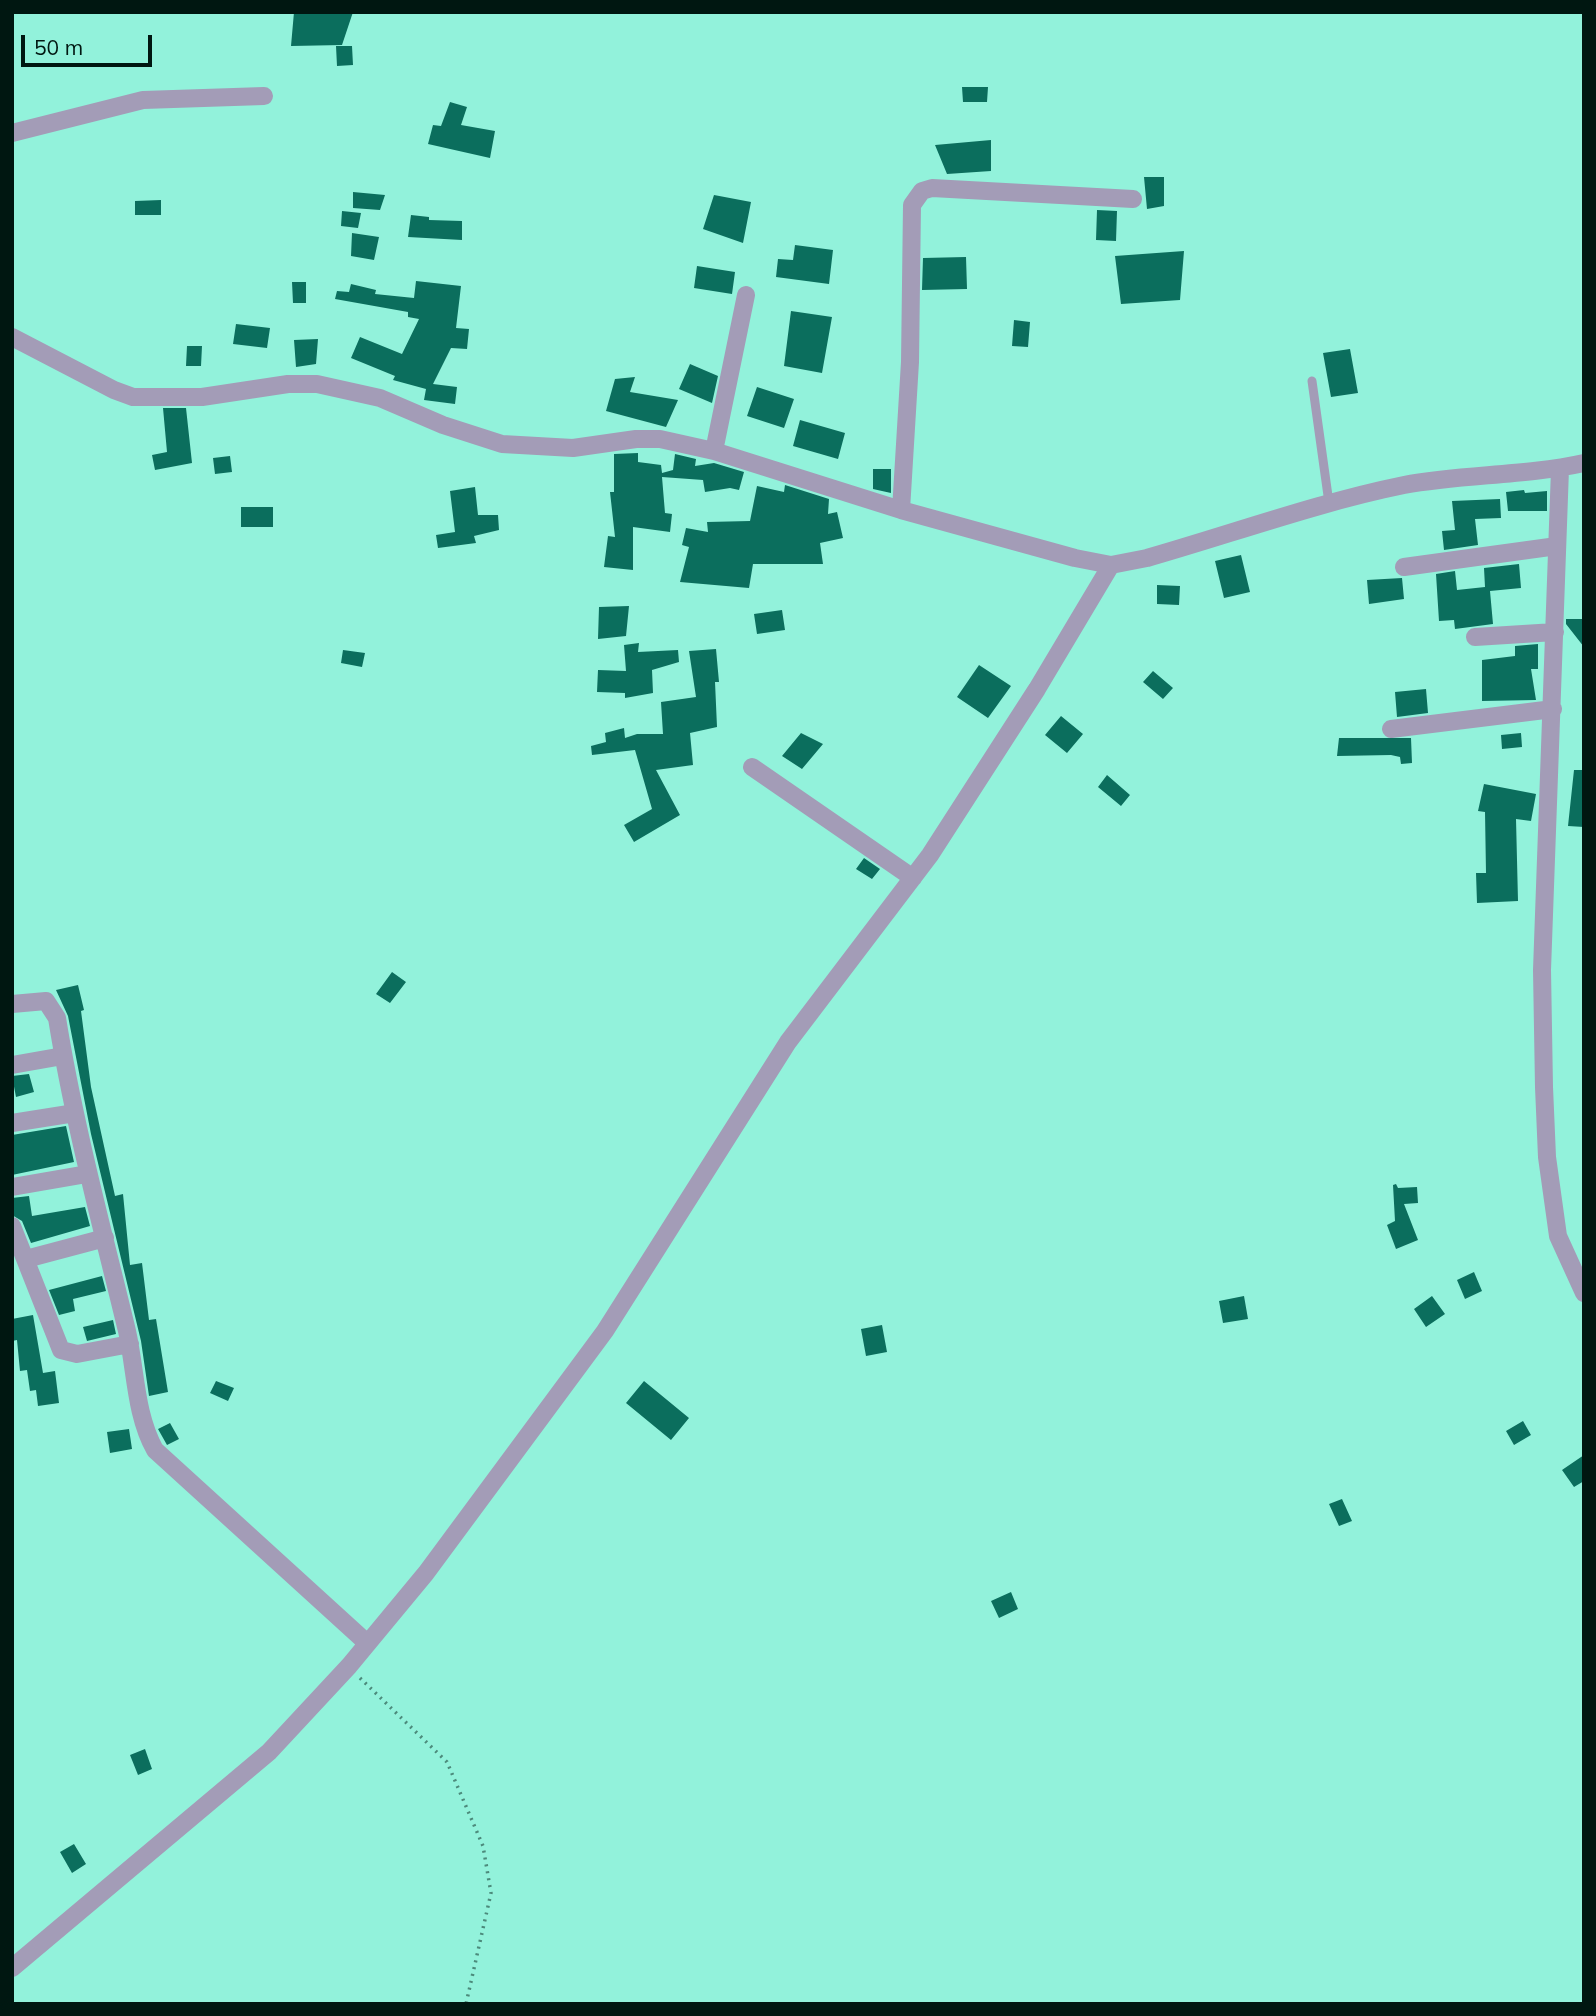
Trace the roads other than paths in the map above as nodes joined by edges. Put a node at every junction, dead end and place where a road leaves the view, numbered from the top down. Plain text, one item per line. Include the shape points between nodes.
1 (264, 96) dead end
2 (12, 133) edge
3 (1133, 199) dead end
4 (746, 295) dead end
5 (12, 337) edge
6 (1312, 381) dead end
7 (713, 451) junction
8 (1584, 463) edge
9 (1560, 469) junction
10 (1330, 505) junction
11 (901, 510) junction
12 (1557, 546) junction
13 (1111, 565) junction
14 (1404, 567) dead end
15 (1555, 632) junction
16 (1475, 637) dead end
17 (1553, 709) junction
18 (1391, 729) dead end
19 (752, 767) dead end
20 (913, 878) junction
21 (12, 1004) edge
22 (63, 1056) junction
23 (12, 1065) edge
24 (75, 1113) junction
25 (12, 1122) edge
26 (87, 1174) junction
27 (12, 1187) edge
28 (12, 1226) edge
29 (105, 1238) junction
30 (1575, 1255) edge
31 (26, 1259) junction
32 (1584, 1293) edge
33 (130, 1344) junction
34 (367, 1643) junction
35 (12, 1968) edge

1 - 2 street via 143,100
3 - 11 street via 932,188 916,197 912,205 910,362
4 - 7 street
5 - 7 street via 133,397 202,397 317,384 380,398 502,444 573,449 660,439
6 - 10 lane
7 - 11 street
8 - 9 street
9 - 10 street via 1444,478
9 - 12 street
10 - 13 street
11 - 13 street
12 - 14 street
12 - 15 street
13 - 20 street via 1030,700
15 - 16 street
15 - 17 street
17 - 18 street
17 - 30 street via 1542,971 1544,1087 1547,1157 1558,1236
19 - 20 street
20 - 34 street via 788,1042 605,1331 426,1573
21 - 22 street via 46,1001 57,1018
22 - 23 street
22 - 24 street
24 - 25 street
24 - 26 street
26 - 27 street
26 - 29 street
28 - 31 street
29 - 31 street
29 - 33 street
30 - 32 street
31 - 33 street via 61,1350 77,1354
33 - 34 street via 143,1423 155,1450
34 - 35 street via 268,1752

